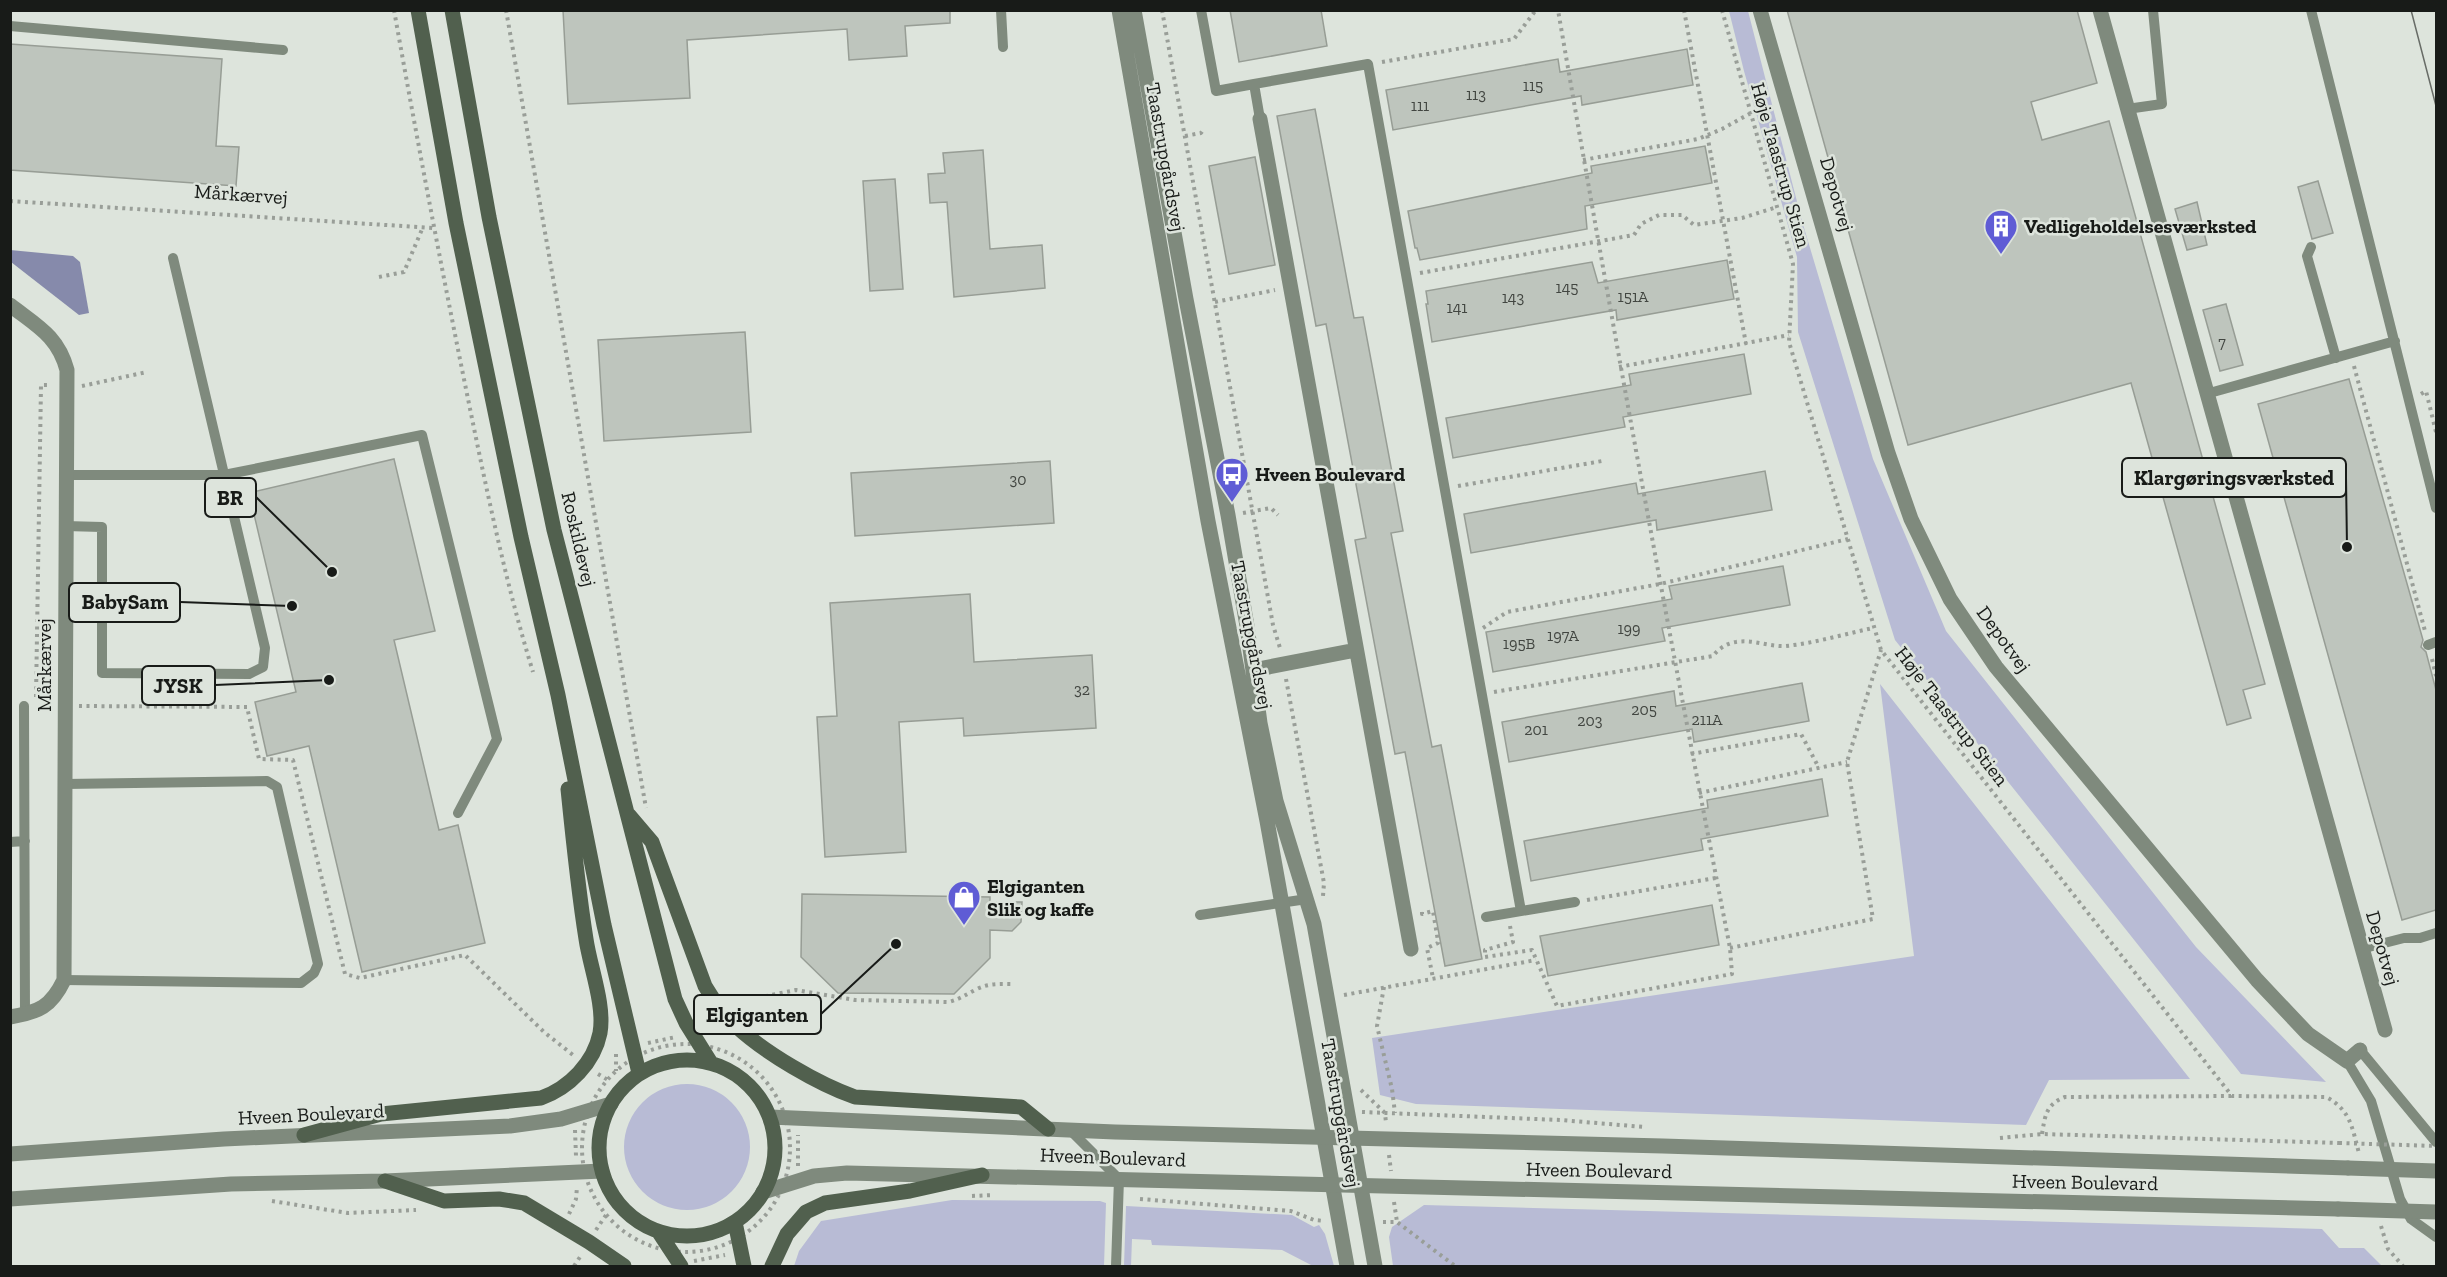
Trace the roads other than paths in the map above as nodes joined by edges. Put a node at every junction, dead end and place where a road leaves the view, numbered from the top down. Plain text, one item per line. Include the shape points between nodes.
1 (418, 10) edge
2 (452, 10) edge
3 (1001, 10) edge
4 (1119, 10) edge
5 (1134, 10) edge
6 (1201, 10) edge
7 (1761, 10) edge
8 (2100, 10) edge
9 (2153, 10) edge
10 (2310, 10) edge
11 (10, 26) edge
12 (1003, 47) dead end
13 (283, 50) dead end
14 (1254, 84) junction
15 (2127, 109) junction
16 (1260, 119) joint
17 (2311, 247) dead end
18 (172, 258) dead end
19 (10, 305) edge
20 (2395, 341) junction
21 (2336, 358) junction
22 (2206, 394) junction
23 (66, 475) junction
24 (224, 475) junction
25 (2436, 508) edge
26 (65, 525) junction
27 (1356, 650) junction
28 (1253, 670) junction
29 (558, 695) junction
30 (30, 706) road end
31 (65, 783) junction
32 (458, 813) dead end
33 (627, 813) junction
34 (25, 841) junction
35 (10, 842) edge
36 (1307, 899) junction
37 (1575, 902) road end
38 (1281, 903) junction
39 (1521, 911) junction
40 (1200, 915) dead end
41 (1486, 917) dead end
42 (2436, 933) edge
43 (1411, 949) dead end
44 (2361, 949) junction
45 (64, 980) junction
46 (17, 1016) edge
47 (2385, 1030) dead end
48 (2360, 1050) joint
49 (2347, 1061) junction
50 (711, 1063) junction
51 (639, 1074) junction
52 (611, 1104) junction
53 (770, 1117) junction
54 (1048, 1129) junction
55 (1070, 1130) junction
56 (304, 1135) junction
57 (1324, 1136) junction
58 (1353, 1137) junction
59 (2436, 1142) edge
60 (10, 1154) edge
61 (602, 1171) junction
62 (2436, 1171) edge
63 (982, 1175) junction
64 (1119, 1179) junction
65 (385, 1181) junction
66 (1332, 1185) junction
67 (1361, 1185) junction
68 (763, 1192) junction
69 (10, 1199) edge
70 (2436, 1212) edge
71 (735, 1222) junction
72 (658, 1231) junction
73 (2436, 1237) edge
74 (624, 1266) edge
75 (681, 1266) edge
76 (744, 1266) edge
77 (772, 1266) edge
78 (1116, 1266) edge
79 (1347, 1266) edge
80 (1375, 1266) edge

1 - 29 main road via 456,223
2 - 33 main road, Roskildevej via 489,217 554,530
3 - 12 lane
4 - 38 street, Taastrupgårdsvej via 1208,521
5 - 28 street, Taastrupgårdsvej
6 - 14 lane via 1216,91
7 - 49 street, Depotvej via 1888,453 1911,519 1950,599 1996,667 2257,980 2308,1035
8 - 15 street, Depotvej
9 - 15 lane via 2162,104
10 - 20 lane
11 - 13 lane
14 - 16 lane
14 - 39 lane via 1368,64
15 - 22 street, Depotvej
16 - 27 street
17 - 21 lane via 2307,256
18 - 24 lane
19 - 23 street, Mårkærvej via 52,338 62,352 67,370
20 - 21 lane
20 - 25 lane
21 - 22 lane
22 - 44 street, Depotvej
23 - 24 lane
23 - 26 street, Mårkærvej
24 - 26 lane via 265,648 263,667 249,674 102,673 102,528
24 - 32 lane via 422,435 497,739
26 - 31 street, Mårkærvej
27 - 28 street, Taastrupgårdsvej
27 - 43 street
28 - 36 street, Taastrupgårdsvej via 1276,801
29 - 51 main road via 604,925
29 - 56 main road via 586,940 602,1020 595,1048 564,1087 541,1098 381,1114
30 - 34 lane
31 - 45 street, Mårkærvej
31 - 45 lane via 267,781 277,787 318,963 314,973 301,983
33 - 50 main road, Roskildevej via 675,999
33 - 54 main road via 652,842 705,986 737,1027 782,1059 855,1097 1021,1107
34 - 35 lane
34 - 46 lane
36 - 38 lane
36 - 58 street, Taastrupgårdsvej
37 - 39 lane
38 - 40 lane
38 - 57 street, Taastrupgårdsvej
39 - 41 lane
42 - 44 lane
44 - 47 street, Depotvej
45 - 46 street via 56,997 44,1008
48 - 49 street
48 - 59 lane
49 - 73 lane via 2371,1101 2400,1199 2411,1219
50 - 51 main road via 674,1060
50 - 53 main road via 746,1083
51 - 52 main road
52 - 56 street, Hveen Boulevard via 561,1119 510,1126
52 - 61 main road via 600,1137
53 - 54 street, Hveen Boulevard
53 - 68 main road via 775,1142 772,1168
54 - 55 street, Hveen Boulevard
55 - 57 street, Hveen Boulevard
55 - 64 lane
56 - 60 street, Hveen Boulevard
57 - 58 street, Hveen Boulevard
57 - 66 street, Taastrupgårdsvej
58 - 62 street, Hveen Boulevard, bridge via 2355,1165
58 - 67 street, Taastrupgårdsvej
61 - 65 street
61 - 72 main road via 623,1208
63 - 64 street, Hveen Boulevard
63 - 68 street, Hveen Boulevard via 847,1173 814,1176
63 - 77 main road via 910,1191 825,1203 806,1212 787,1233
64 - 66 street, Hveen Boulevard
64 - 78 lane
65 - 69 street via 231,1184
65 - 74 main road via 444,1201 500,1199 524,1203
66 - 67 street, Hveen Boulevard
66 - 79 street, Taastrupgårdsvej
67 - 70 street, Hveen Boulevard, bridge
67 - 80 street, Taastrupgårdsvej
68 - 71 main road
71 - 72 main road via 694,1235
71 - 76 main road
72 - 75 main road

